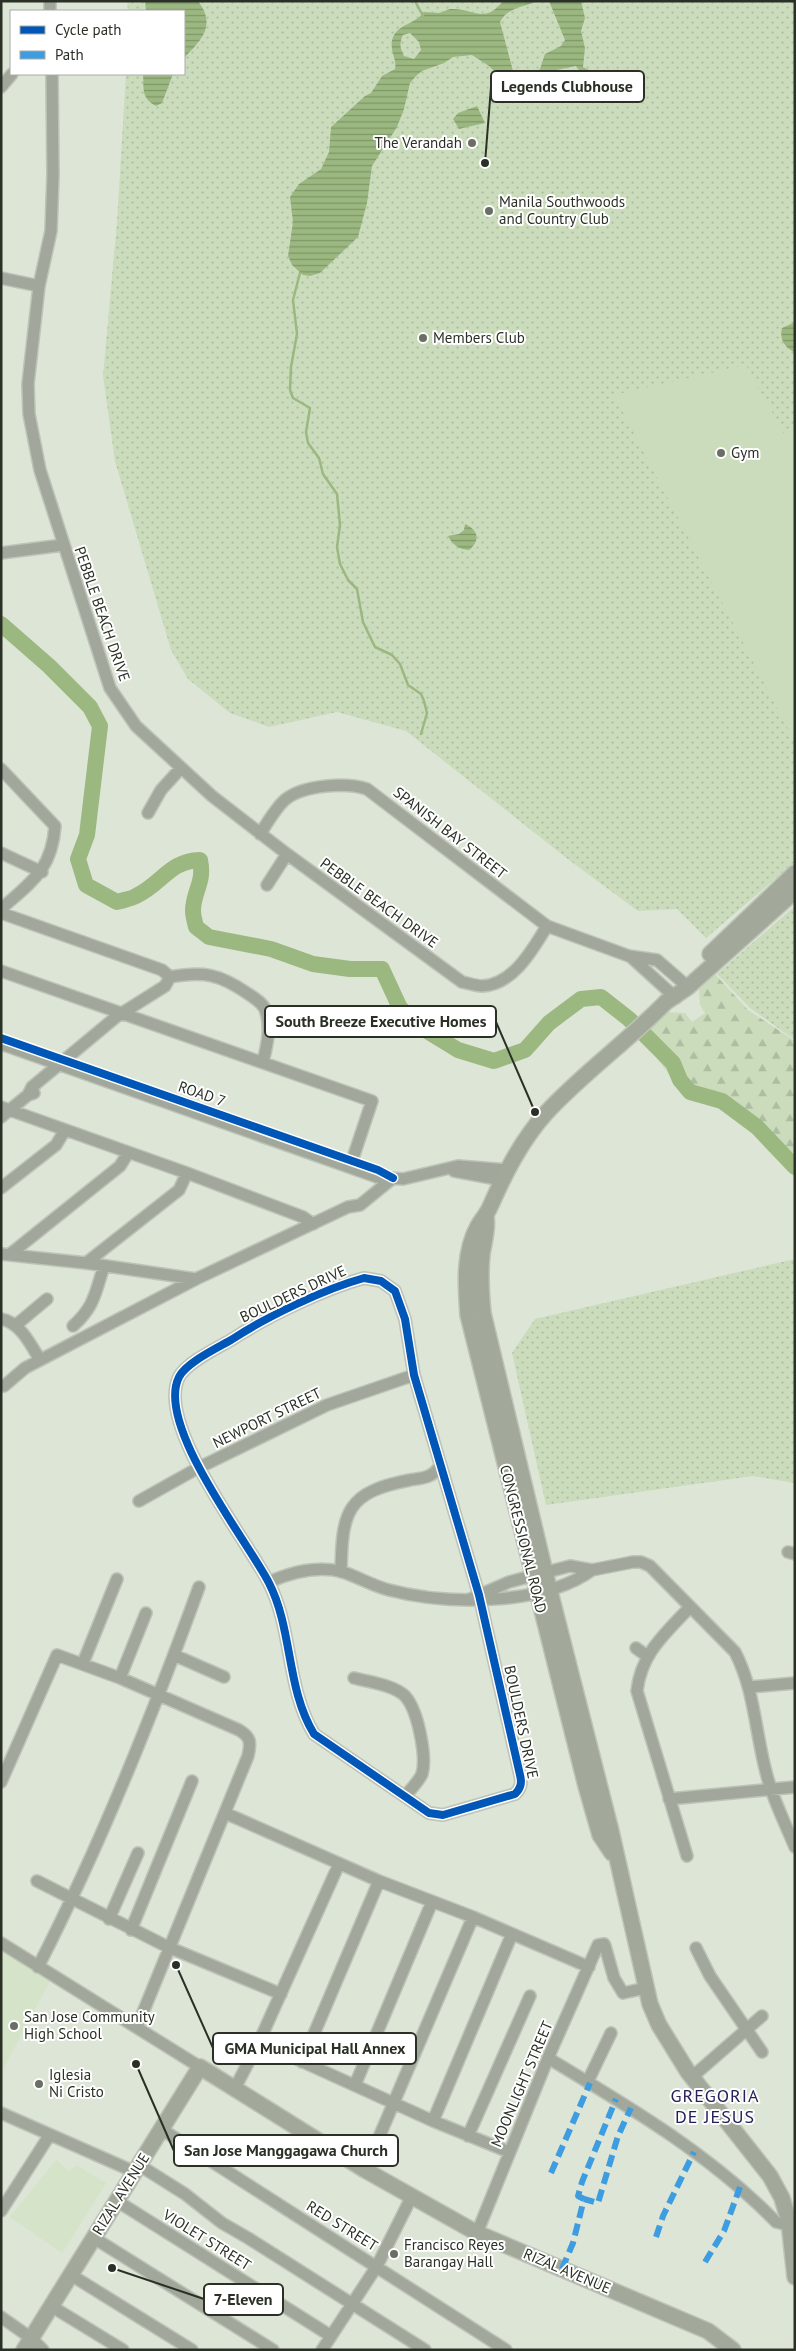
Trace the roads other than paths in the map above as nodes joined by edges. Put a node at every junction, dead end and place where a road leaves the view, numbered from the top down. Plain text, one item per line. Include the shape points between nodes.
1 (11, 75) edge
2 (52, 75) edge
3 (1, 87) edge
4 (1, 278) edge
5 (39, 286) junction
6 (63, 545) junction
7 (1, 553) edge
8 (181, 768) junction
9 (1, 769) edge
10 (148, 812) dead end
11 (260, 834) junction
12 (1, 853) edge
13 (286, 854) junction
14 (42, 872) junction
15 (795, 873) edge
16 (266, 885) dead end
17 (794, 892) edge
18 (1, 909) edge
19 (1, 913) edge
20 (547, 926) junction
21 (629, 956) junction
22 (1, 971) edge
23 (170, 977) junction
24 (685, 984) junction
25 (670, 997) junction
26 (124, 1014) junction
27 (1, 1038) edge
28 (1, 1044) edge
29 (263, 1062) junction
30 (67, 1064) junction
31 (4, 1111) edge
32 (65, 1130) junction
33 (128, 1153) junction
34 (352, 1161) junction
35 (187, 1173) junction
36 (505, 1175) junction
37 (393, 1178) junction
38 (1, 1188) edge
39 (313, 1224) junction
40 (5, 1255) edge
41 (86, 1263) junction
42 (104, 1266) junction
43 (196, 1279) junction
44 (47, 1299) dead end
45 (7, 1323) edge
46 (73, 1326) dead end
47 (40, 1360) junction
48 (414, 1375) junction
49 (4, 1386) dead end
50 (440, 1466) junction
51 (198, 1468) junction
52 (139, 1501) dead end
53 (592, 1570) junction
54 (341, 1572) junction
55 (538, 1574) junction
56 (117, 1579) dead end
57 (269, 1582) junction
58 (199, 1587) dead end
59 (542, 1590) junction
60 (480, 1598) junction
61 (690, 1607) junction
62 (146, 1613) dead end
63 (636, 1648) dead end
64 (174, 1655) junction
65 (647, 1656) junction
66 (83, 1663) junction
67 (224, 1677) dead end
68 (120, 1678) junction
69 (354, 1678) dead end
70 (795, 1683) edge
71 (750, 1687) junction
72 (159, 1696) junction
73 (192, 1780) dead end
74 (1, 1782) edge
75 (795, 1787) edge
76 (771, 1790) junction
77 (406, 1795) junction
78 (669, 1799) junction
79 (225, 1813) junction
80 (795, 1847) edge
81 (138, 1853) dead end
82 (687, 1856) dead end
83 (339, 1864) junction
84 (37, 1881) dead end
85 (379, 1881) junction
86 (72, 1900) junction
87 (432, 1902) junction
88 (473, 1918) junction
89 (109, 1919) junction
90 (131, 1930) junction
91 (512, 1934) junction
92 (1, 1943) edge
93 (168, 1947) junction
94 (696, 1948) dead end
95 (38, 1967) junction
96 (589, 1967) junction
97 (646, 1988) junction
98 (281, 1994) junction
99 (530, 1996) dead end
100 (762, 2016) dead end
101 (136, 2027) junction
102 (747, 2029) junction
103 (612, 2033) dead end
104 (258, 2042) junction
105 (762, 2052) dead end
106 (548, 2058) junction
107 (302, 2062) junction
108 (200, 2067) junction
109 (692, 2077) junction
110 (588, 2082) junction
111 (354, 2085) junction
112 (235, 2088) junction
113 (394, 2102) junction
114 (1, 2113) edge
115 (433, 2121) junction
116 (161, 2129) junction
117 (50, 2136) junction
118 (468, 2136) junction
119 (509, 2152) junction
120 (137, 2169) junction
121 (365, 2170) junction
122 (412, 2196) junction
123 (118, 2201) junction
124 (1, 2211) edge
125 (792, 2231) edge
126 (477, 2233) junction
127 (94, 2238) junction
128 (377, 2266) junction
129 (71, 2274) junction
130 (795, 2276) edge
131 (352, 2304) junction
132 (51, 2306) junction
133 (1, 2317) edge
134 (331, 2336) junction
135 (28, 2344) edge
136 (43, 2350) edge
137 (123, 2350) edge
138 (192, 2350) edge
139 (273, 2350) edge
140 (322, 2350) edge
141 (425, 2350) edge
142 (506, 2350) edge
143 (733, 2350) edge

1 - 3 street
2 - 5 street, PEBBLE BEACH DRIVE via 51,231
4 - 5 street
5 - 6 street, PEBBLE BEACH DRIVE via 28,384 29,414 33,440
6 - 7 street
6 - 8 street, PEBBLE BEACH DRIVE via 110,688 136,726
8 - 10 street via 161,790
8 - 11 street, PEBBLE BEACH DRIVE
9 - 14 street via 55,826 54,840
11 - 13 street, PEBBLE BEACH DRIVE
11 - 20 street, SPANISH BAY STREET via 285,800 296,792 355,785 367,789 392,807
12 - 14 street
13 - 16 street
13 - 20 street, PEBBLE BEACH DRIVE via 462,982 481,991 508,976
14 - 18 street
15 - 24 main road, CONGRESSIONAL ROAD
17 - 24 main road, CONGRESSIONAL ROAD
19 - 23 street via 162,970
20 - 21 street, SPANISH BAY STREET
21 - 24 street, SPANISH BAY STREET via 657,960
21 - 25 street, SPANISH BAY STREET
22 - 26 street
23 - 26 street via 165,986
23 - 29 street via 198,974 225,978 259,1001 266,1010 269,1035
24 - 25 main road, CONGRESSIONAL ROAD
25 - 36 main road, CONGRESSIONAL ROAD via 546,1114 523,1142
26 - 29 street
26 - 30 street via 116,1017
27 - 30 street, ROAD 7
28 - 30 street, ROAD 7
29 - 34 street via 372,1101
30 - 31 street
30 - 34 street, ROAD 7
30 - 37 street, ROAD 7 via 377,1177
31 - 32 street
32 - 33 street
32 - 38 street via 56,1145
33 - 35 street
33 - 40 street via 120,1166
34 - 37 street, ROAD 7
35 - 39 street via 303,1217
35 - 41 street via 178,1190
36 - 37 street, ROAD 7 via 458,1166 408,1178
36 - 55 main road, CONGRESSIONAL ROAD via 486,1216 488,1228 474,1295 483,1313
37 - 39 street via 360,1204
39 - 43 street
40 - 41 street
41 - 42 street
42 - 43 street
42 - 46 street via 92,1305
43 - 47 street
44 - 45 street
45 - 47 street via 31,1345
47 - 49 street
48 - 50 street, BOULDERS DRIVE
48 - 51 street, NEWPORT STREET via 327,1405
48 - 51 street, BOULDERS DRIVE via 405,1319 396,1291 381,1281 364,1278 340,1284 242,1333 180,1376 174,1392 182,1428
50 - 54 street via 428,1477 374,1491 352,1506 342,1531
50 - 60 street, BOULDERS DRIVE
51 - 52 street, NEWPORT STREET
51 - 57 street, BOULDERS DRIVE
53 - 55 street via 571,1566
53 - 59 street via 575,1582
53 - 61 street via 641,1562 650,1566
54 - 57 street via 304,1569
54 - 60 street via 389,1590 468,1600
55 - 59 main road, CONGRESSIONAL ROAD
55 - 60 street via 509,1582
56 - 66 street
57 - 77 street, BOULDERS DRIVE via 278,1603 298,1701 314,1734
58 - 64 street
59 - 60 street
59 - 97 main road, CONGRESSIONAL ROAD via 611,1831
60 - 77 street, BOULDERS DRIVE via 520,1775 520,1790 507,1797 436,1816
61 - 65 street
61 - 71 street via 735,1652
62 - 68 street
63 - 65 street
64 - 67 street
64 - 72 street
65 - 78 street via 639,1677 639,1702
66 - 68 street
66 - 74 street via 57,1655
68 - 72 street
69 - 77 street via 389,1688 404,1696 413,1709 424,1762 421,1776
70 - 71 street
71 - 76 street
72 - 79 street via 239,1730 250,1740 248,1756
72 - 86 street
73 - 90 street
75 - 76 street
76 - 78 street
76 - 80 street
78 - 82 street
79 - 83 street
79 - 93 street
81 - 89 street
83 - 85 street
83 - 98 street
84 - 86 street
85 - 87 street
85 - 107 street
86 - 89 street
86 - 95 street
87 - 88 street
87 - 111 street
88 - 91 street
88 - 113 street
89 - 90 street
90 - 93 street
91 - 96 street
91 - 115 street
92 - 95 street
93 - 98 street
93 - 101 street
94 - 102 street via 710,1976
95 - 101 street
96 - 97 street, MOONLIGHT STREET via 596,1948 604,1944 614,1978 623,1993
96 - 106 street, MOONLIGHT STREET
97 - 109 main road, CONGRESSIONAL ROAD via 659,2025
98 - 104 street
99 - 118 street
100 - 102 street
101 - 108 street
102 - 105 street
102 - 109 street
103 - 110 street
104 - 107 street
104 - 112 street
106 - 110 street
106 - 119 street, MOONLIGHT STREET
107 - 111 street
108 - 112 main road, RIZAL AVENUE
108 - 116 main road, RIZAL AVENUE
109 - 125 main road, CONGRESSIONAL ROAD via 770,2176 782,2198
110 - 125 street via 702,2158 740,2187 776,2222
111 - 113 street
112 - 121 main road, RIZAL AVENUE
113 - 115 street
113 - 121 street
114 - 117 street
115 - 118 street
116 - 120 main road, RIZAL AVENUE
116 - 128 street, RED STREET
117 - 120 street
117 - 124 street
118 - 119 street
119 - 126 street, MOONLIGHT STREET
120 - 123 main road, RIZAL AVENUE
120 - 131 street via 185,2194 222,2223
121 - 122 main road, RIZAL AVENUE
122 - 126 main road, RIZAL AVENUE
122 - 128 street
123 - 127 main road, RIZAL AVENUE
123 - 134 street, VIOLET STREET
125 - 130 main road, CONGRESSIONAL ROAD
126 - 143 main road, RIZAL AVENUE via 708,2331
127 - 129 main road, RIZAL AVENUE
127 - 139 street
128 - 131 street
128 - 142 street, RED STREET
129 - 132 main road, RIZAL AVENUE
129 - 138 street
131 - 134 street
131 - 141 street
132 - 135 main road, RIZAL AVENUE
132 - 137 street
133 - 135 street
134 - 140 street
135 - 136 street

